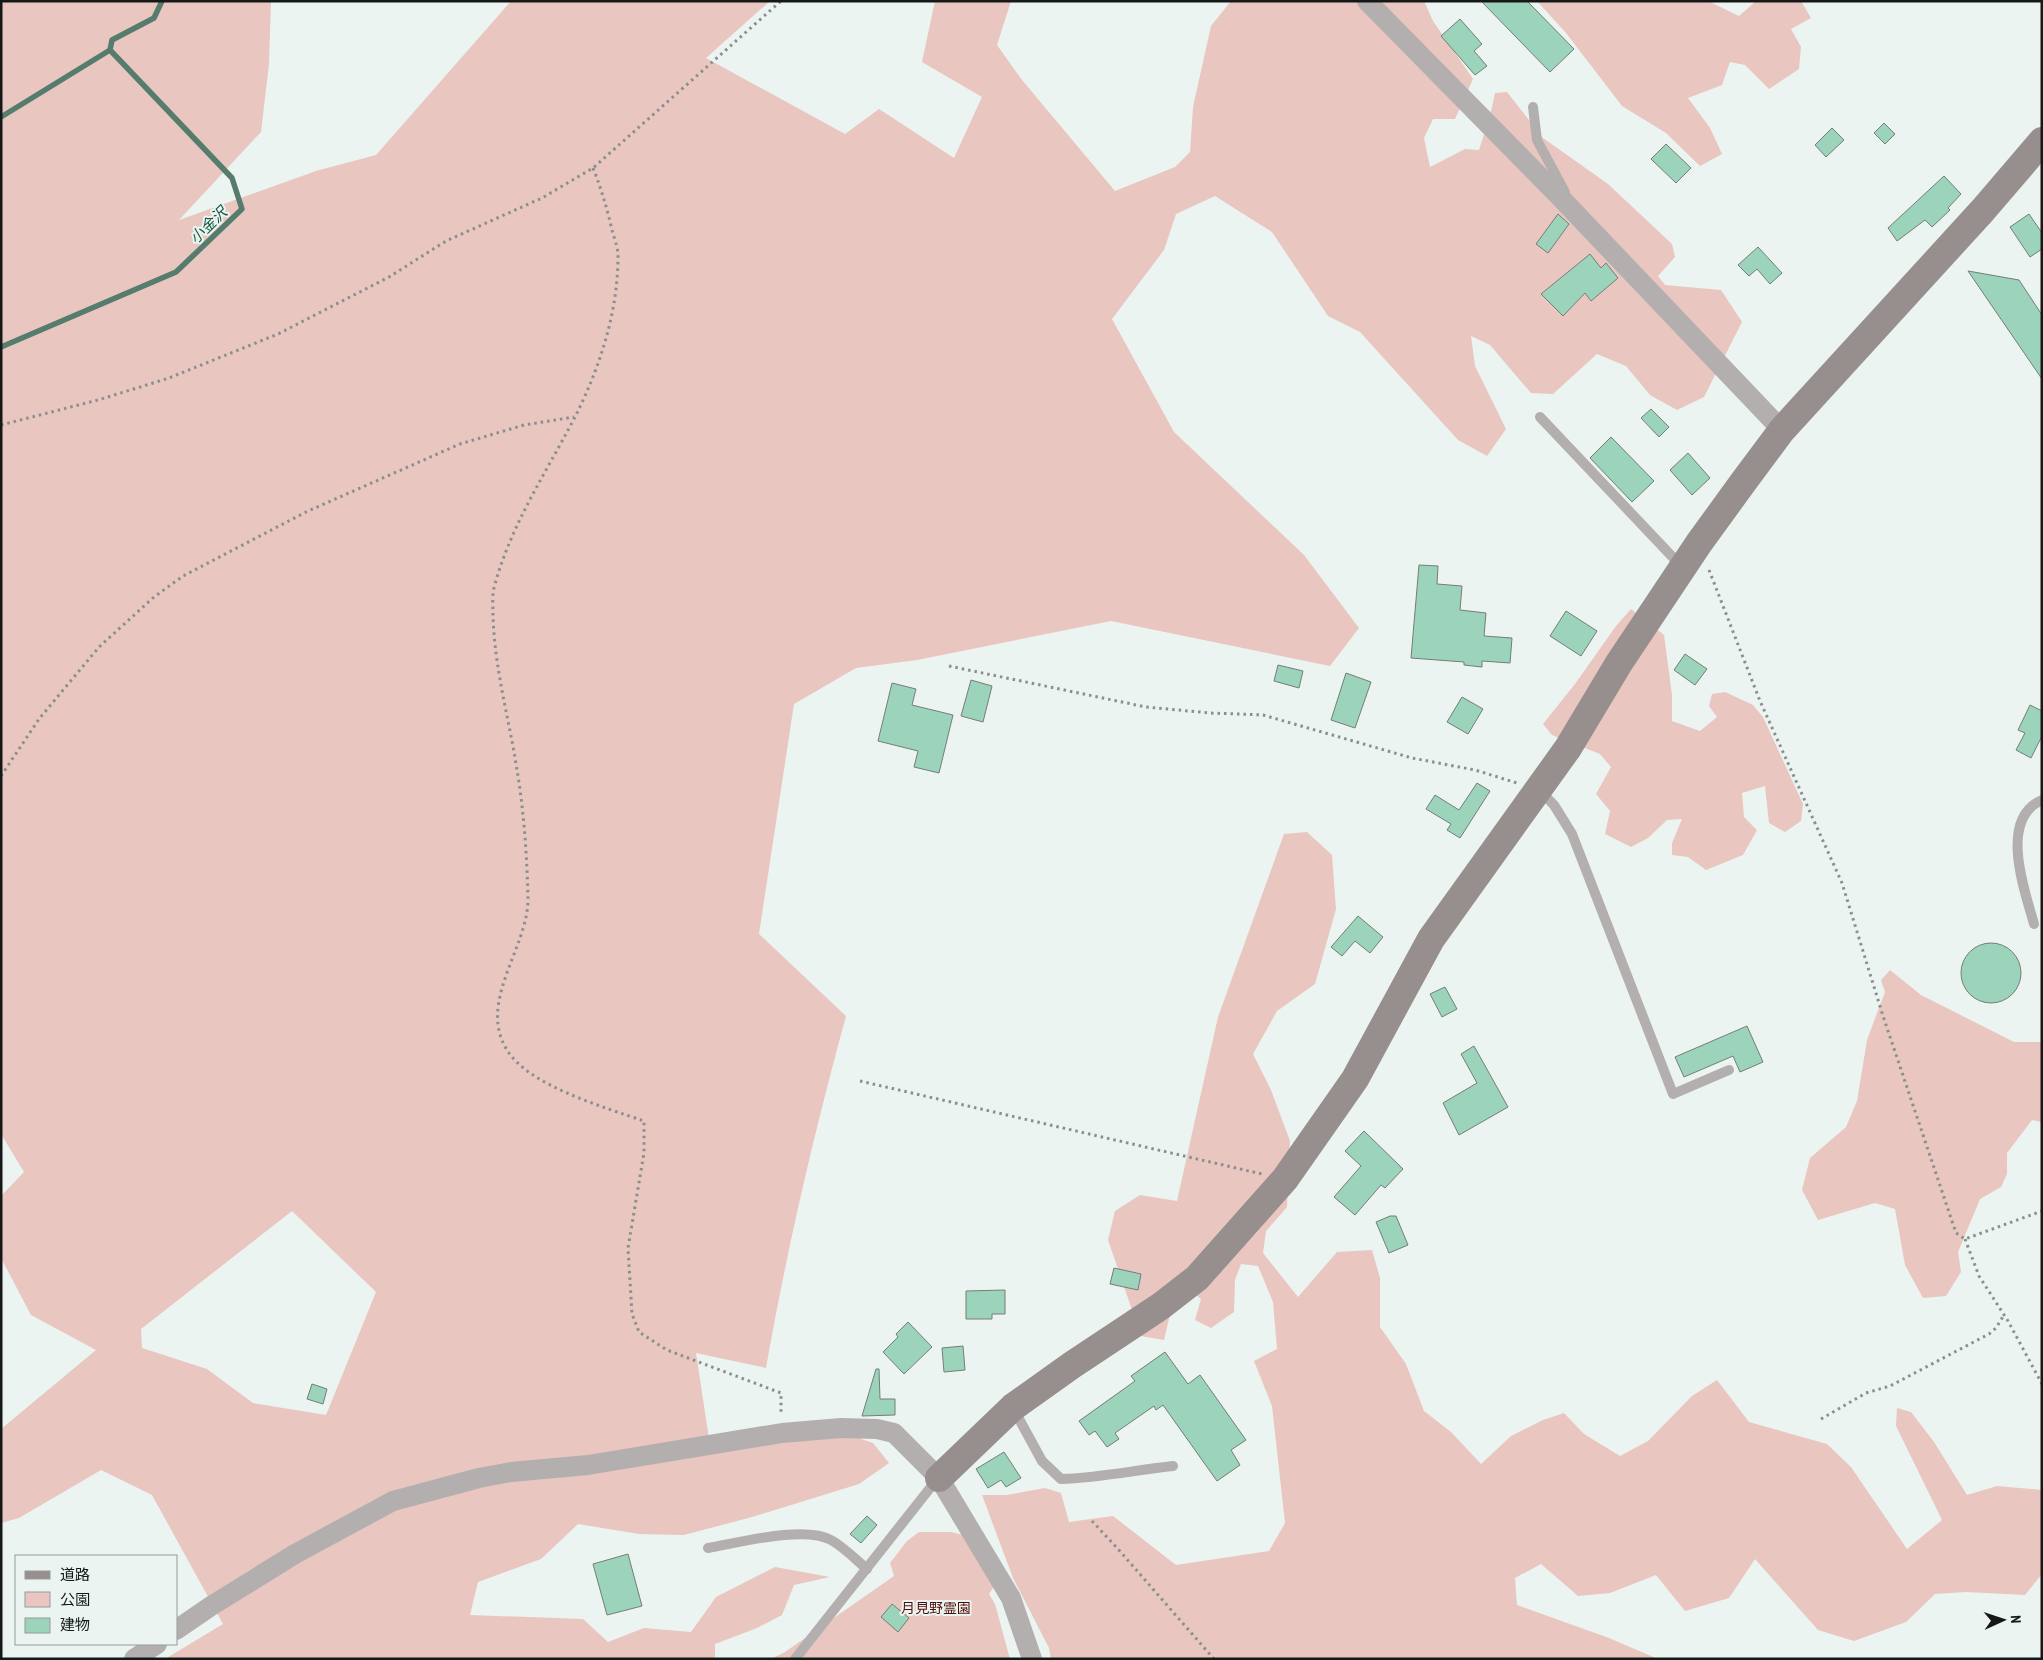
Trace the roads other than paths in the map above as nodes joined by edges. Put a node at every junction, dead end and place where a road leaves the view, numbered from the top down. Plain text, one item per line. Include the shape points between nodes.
1 (1367, 1) edge
2 (1533, 107) dead end
3 (2042, 141) edge
4 (1576, 213) junction
5 (1540, 417) dead end
6 (1782, 430) junction
7 (1683, 568) junction
8 (1538, 790) junction
9 (2042, 800) edge
10 (2034, 924) dead end
11 (1729, 1070) dead end
12 (1013, 1407) junction
13 (1174, 1466) dead end
14 (939, 1478) junction
15 (708, 1548) dead end
16 (867, 1569) junction
17 (178, 1629) edge
18 (155, 1645) edge
19 (134, 1659) edge
20 (795, 1659) edge
21 (1032, 1659) edge

1 - 4 street
2 - 4 lane via 1537,140
3 - 6 street
4 - 6 street
5 - 7 lane
6 - 7 street
7 - 8 street
8 - 11 lane via 1554,805 1572,834 1673,1094
8 - 12 street via 1431,939 1355,1079 1285,1179 1197,1278
9 - 10 lane via 2029,808 2020,823 2017,861
12 - 13 lane via 1042,1461 1061,1479 1088,1479
12 - 14 street
14 - 16 lane
14 - 17 street via 894,1433 841,1428 782,1433 588,1465 479,1478 393,1500 295,1554
14 - 21 street via 1011,1598
15 - 16 lane via 775,1536 807,1534 830,1539
16 - 20 lane
18 - 19 street

